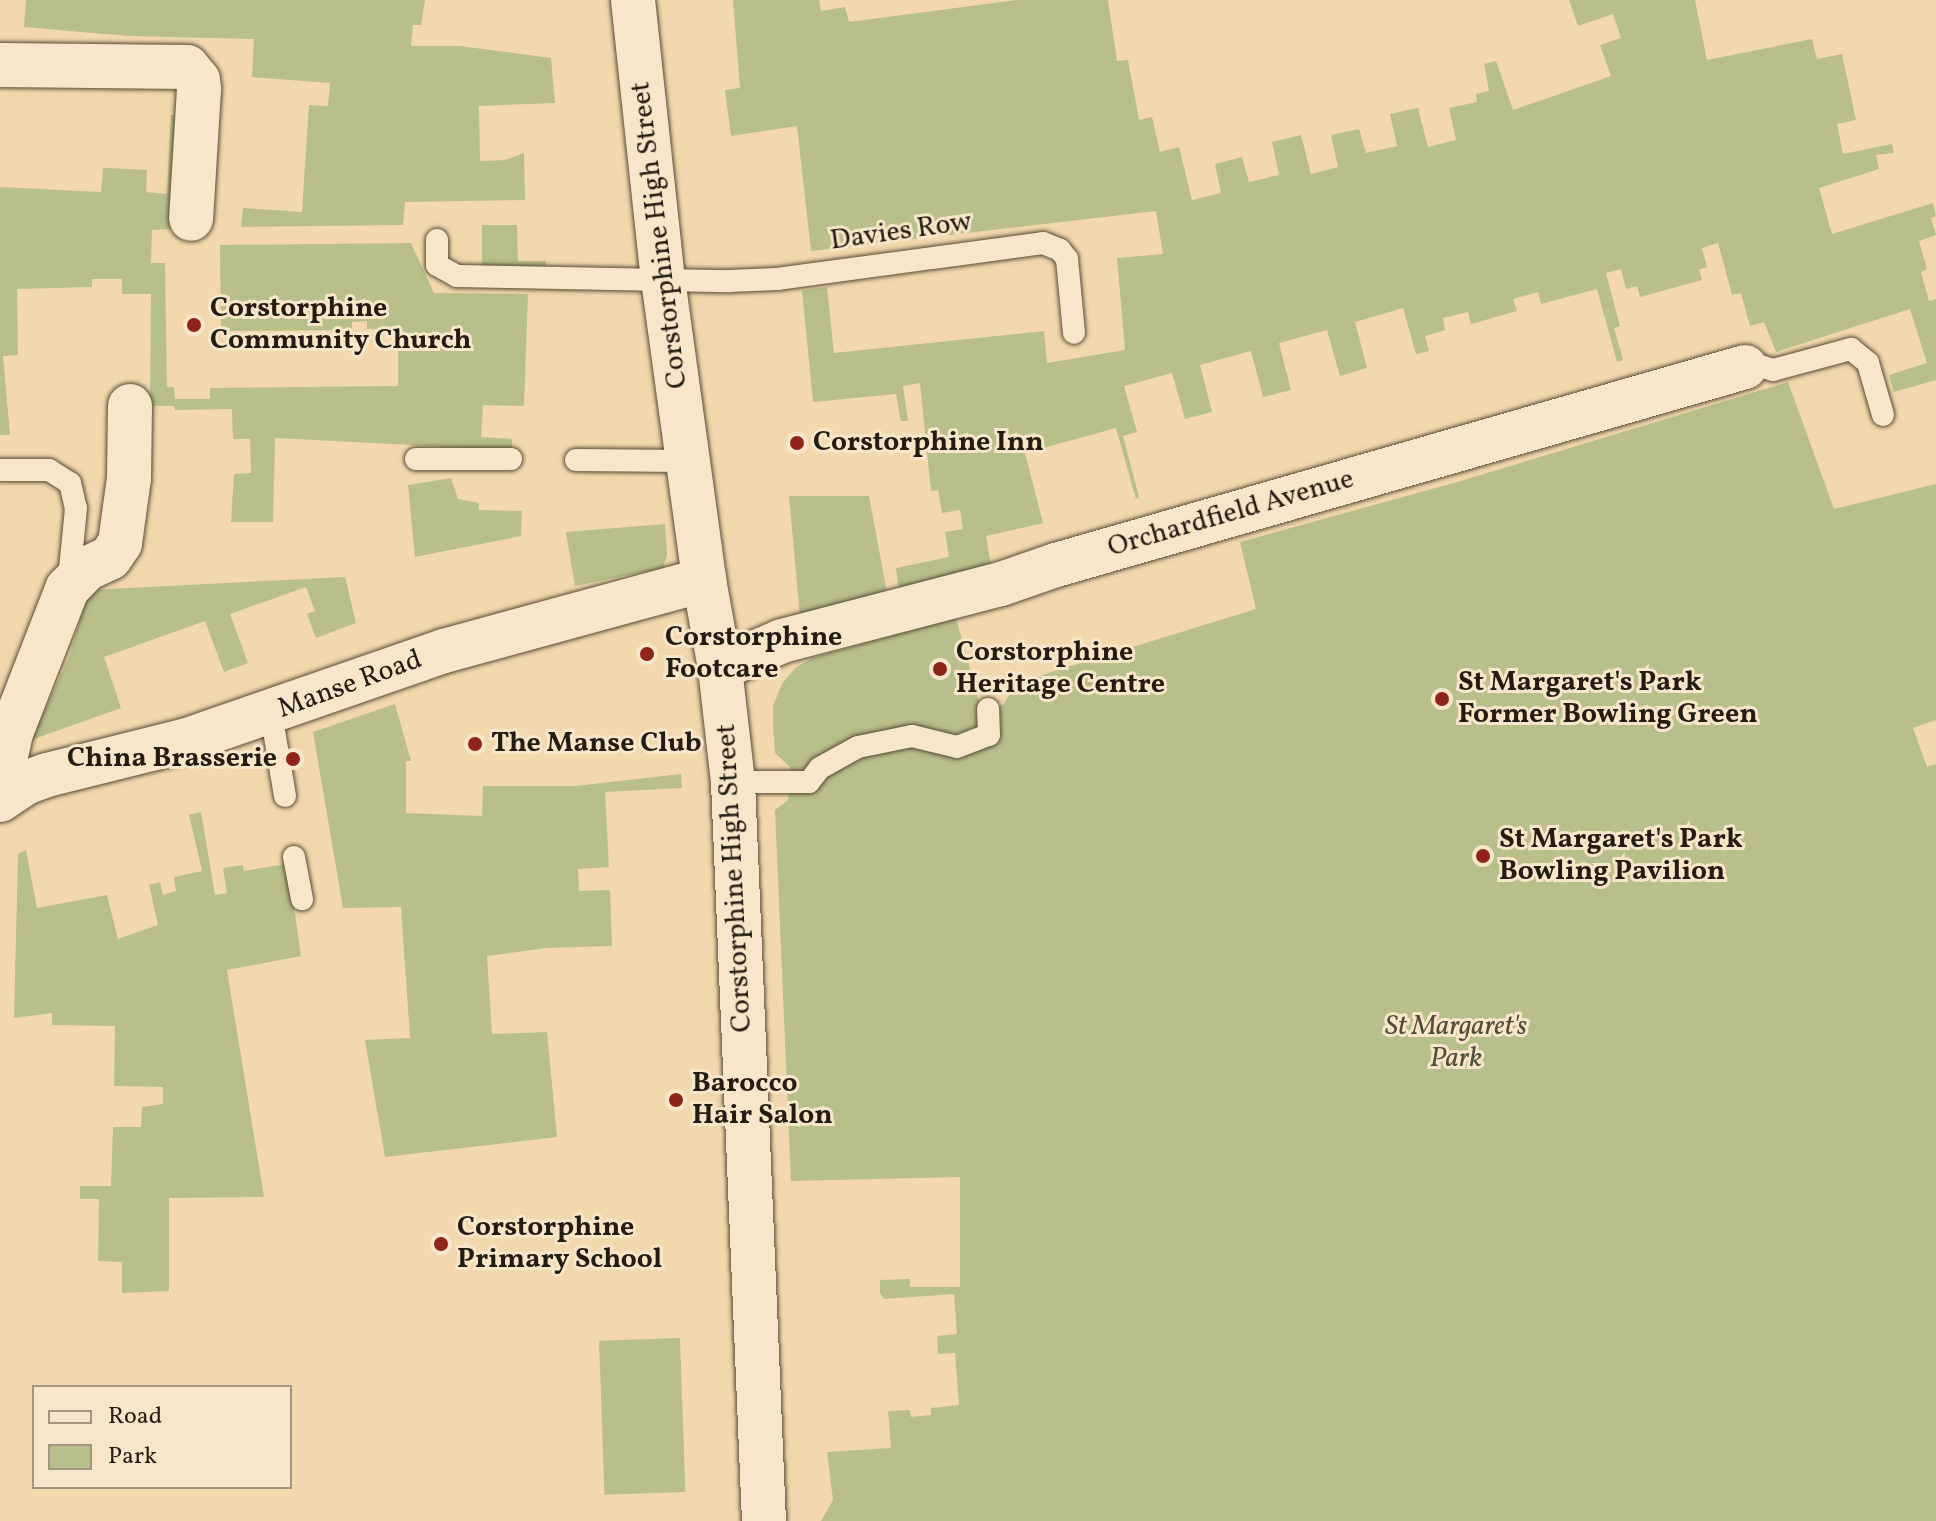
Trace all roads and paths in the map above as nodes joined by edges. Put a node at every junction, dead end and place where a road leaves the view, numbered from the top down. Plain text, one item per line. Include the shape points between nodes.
1 (633, 0) edge
2 (6, 65) edge
3 (191, 219) dead end
4 (437, 240) dead end
5 (663, 279) junction
6 (1074, 333) dead end
7 (1745, 367) joint
8 (130, 406) dead end
9 (1883, 415) dead end
10 (416, 459) dead end
11 (511, 459) dead end
12 (576, 460) dead end
13 (688, 461) junction
14 (0, 470) edge
15 (704, 580) junction
16 (67, 589) junction
17 (720, 668) junction
18 (988, 709) dead end
19 (271, 713) junction
20 (733, 782) junction
21 (0, 783) edge
22 (285, 796) dead end
23 (0, 800) edge
24 (294, 857) dead end
25 (302, 899) dead end
26 (764, 1521) edge

1 - 5 street, Corstorphine High Street
2 - 3 street via 182,65 194,72 199,89
4 - 5 lane via 437,265 457,276
5 - 6 lane, Davies Row via 777,279 1043,243 1067,259
5 - 13 street, Corstorphine High Street
7 - 9 lane via 1773,370 1841,349 1858,351 1868,363
7 - 17 street, Orchardfield Avenue via 1001,584 782,641
8 - 16 street via 129,478 120,543 110,558 86,569
10 - 11 lane
12 - 13 lane
13 - 15 street, Corstorphine High Street
14 - 16 lane via 49,470 70,483 76,508
15 - 17 street, Corstorphine High Street
15 - 19 street, Manse Road via 444,651
16 - 21 street via 11,733
17 - 20 street, Corstorphine High Street
18 - 20 lane via 989,735 957,747 912,736 858,747 820,768 809,782
19 - 22 lane
19 - 23 street, Manse Road via 47,775
20 - 26 street, Corstorphine High Street
24 - 25 lane

